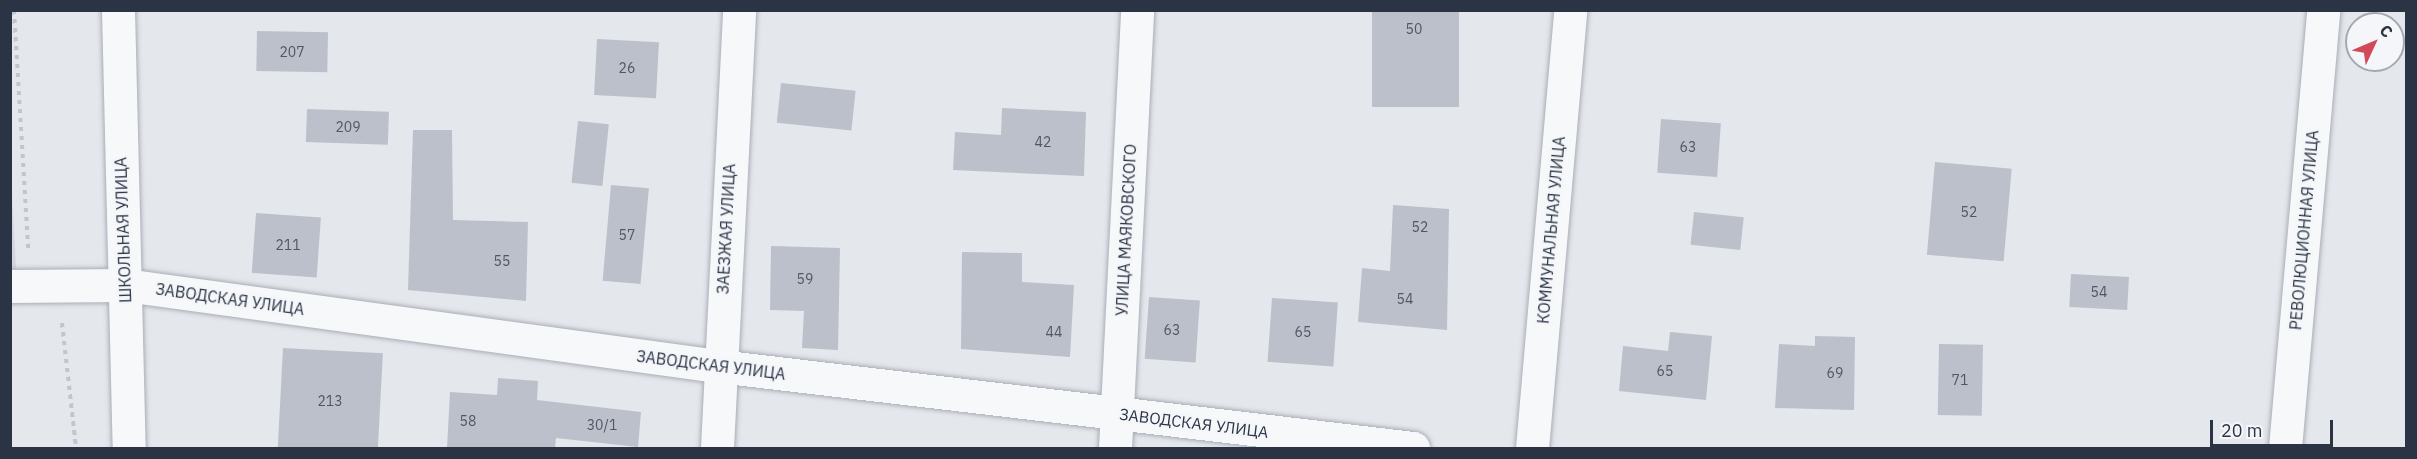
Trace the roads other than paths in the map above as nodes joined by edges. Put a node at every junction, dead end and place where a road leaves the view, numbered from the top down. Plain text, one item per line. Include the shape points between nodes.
1 (118, 10) edge
2 (739, 10) edge
3 (1137, 10) edge
4 (1570, 10) edge
5 (2323, 10) edge
6 (125, 285) junction
7 (10, 286) edge
8 (718, 366) junction
9 (1117, 415) junction
10 (129, 448) edge
11 (717, 448) edge
12 (1115, 448) edge
13 (1413, 448) edge
14 (1532, 448) edge
15 (2285, 448) edge

1 - 6 street, ШКОЛЬНАЯ УЛИЦА
2 - 8 street, ЗАЕЗЖАЯ УЛИЦА
3 - 9 street, УЛИЦА МАЯКОВСКОГО
4 - 14 street, КОММУНАЛЬНАЯ УЛИЦА
5 - 15 street, РЕВОЛЮЦИОННАЯ УЛИЦА
6 - 7 street, ЗАВОДСКАЯ УЛИЦА
6 - 8 street, ЗАВОДСКАЯ УЛИЦА
6 - 10 street, ШКОЛЬНАЯ УЛИЦА
8 - 9 street, ЗАВОДСКАЯ УЛИЦА
8 - 11 street, ЗАЕЗЖАЯ УЛИЦА
9 - 12 street, УЛИЦА МАЯКОВСКОГО
9 - 13 street, ЗАВОДСКАЯ УЛИЦА

